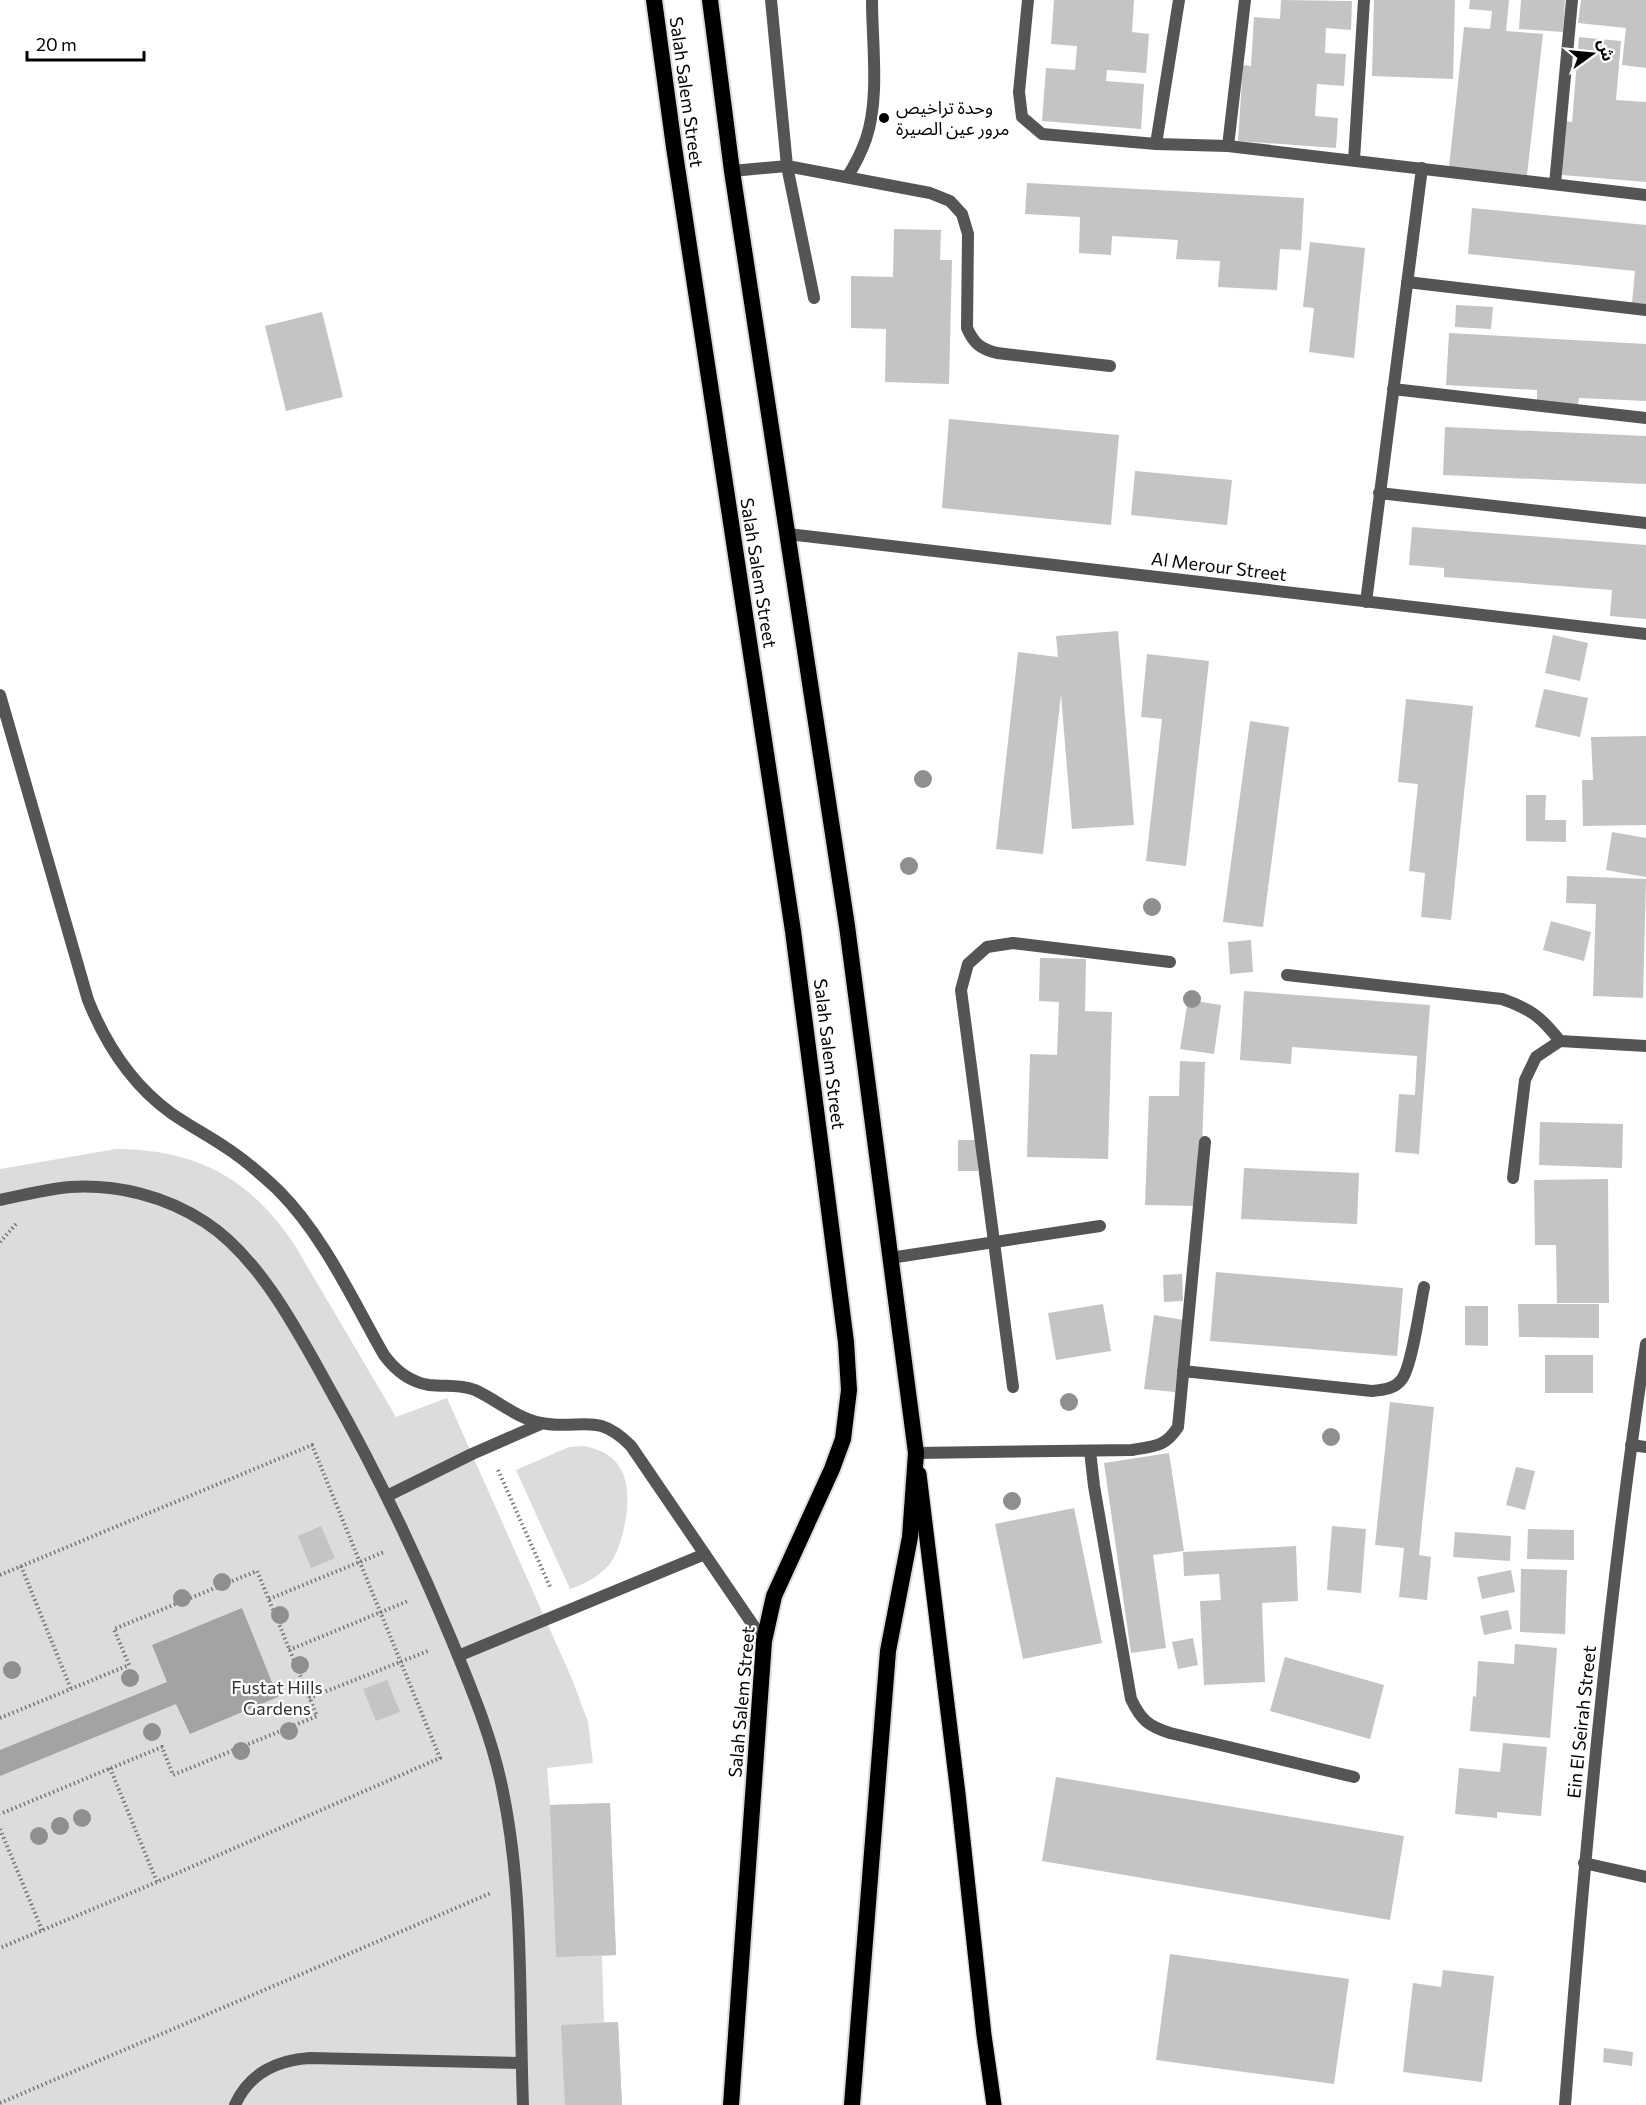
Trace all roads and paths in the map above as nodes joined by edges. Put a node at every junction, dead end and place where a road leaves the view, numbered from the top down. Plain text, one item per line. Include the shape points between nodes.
1 (654, 0) edge
2 (710, 0) edge
3 (771, 0) edge
4 (872, 0) edge
5 (1028, 0) edge
6 (1179, 0) edge
7 (1245, 0) edge
8 (1364, 0) edge
9 (1572, 0) edge
10 (1156, 144) junction
11 (1228, 146) junction
12 (1354, 160) junction
13 (787, 166) junction
14 (1422, 168) junction
15 (732, 171) junction
16 (847, 177) junction
17 (1555, 184) junction
18 (1646, 195) edge
19 (1407, 282) junction
20 (814, 298) dead end
21 (1646, 310) edge
22 (1110, 366) dead end
23 (1393, 389) junction
24 (1646, 418) edge
25 (1379, 493) junction
26 (1646, 523) edge
27 (788, 534) junction
28 (1366, 602) junction
29 (1646, 634) edge
30 (0, 695) edge
31 (1170, 962) dead end
32 (1287, 975) dead end
33 (1560, 1041) junction
34 (1646, 1046) edge
35 (1205, 1142) dead end
36 (1513, 1178) dead end
37 (0, 1200) edge
38 (1100, 1226) dead end
39 (994, 1241) junction
40 (890, 1258) junction
41 (1424, 1287) dead end
42 (1646, 1344) edge
43 (1183, 1371) junction
44 (1013, 1387) dead end
45 (543, 1423) junction
46 (1631, 1444) junction
47 (489, 1448) junction
48 (1646, 1448) edge
49 (1090, 1451) junction
50 (916, 1453) junction
51 (387, 1496) junction
52 (393, 1548) dead end
53 (705, 1554) junction
54 (360, 1562) junction
55 (21, 1566) junction
56 (0, 1575) edge
57 (431, 1592) junction
58 (269, 1599) junction
59 (380, 1612) junction
60 (561, 1612) junction
61 (764, 1641) junction
62 (433, 1649) dead end
63 (289, 1650) junction
64 (458, 1656) junction
65 (400, 1662) junction
66 (71, 1689) junction
67 (309, 1698) junction
68 (0, 1718) edge
69 (110, 1768) junction
70 (1354, 1777) dead end
71 (0, 1814) edge
72 (0, 1829) edge
73 (1584, 1863) junction
74 (1646, 1877) edge
75 (157, 1882) junction
76 (516, 1882) junction
77 (42, 1930) junction
78 (0, 1948) edge
79 (521, 2063) junction
80 (0, 2103) edge
81 (235, 2105) edge
82 (523, 2105) edge
83 (731, 2105) edge
84 (852, 2105) edge
85 (994, 2105) edge
86 (1564, 2105) edge

1 - 61 highway, Salah Salem Street via 793,931 846,1342 849,1390 843,1439 774,1596
2 - 15 highway, Salah Salem Street
3 - 13 street
4 - 16 street via 871,118 858,158
5 - 10 street via 1019,92 1022,117 1042,134
6 - 10 street
7 - 11 street
8 - 12 street
9 - 17 street
10 - 11 street
11 - 12 street
12 - 14 street
13 - 15 street
13 - 16 street
13 - 20 street
14 - 17 street
14 - 19 street
15 - 27 highway, Salah Salem Street
16 - 22 street via 930,193 950,201 962,214 968,234 967,328 983,350
17 - 18 street
19 - 21 street
19 - 23 street
23 - 24 street
23 - 25 street
25 - 26 street
25 - 28 street
27 - 28 street, Al Merour Street
27 - 40 highway, Salah Salem Street via 847,926
28 - 29 street, Al Merour Street
30 - 45 street via 88,1000 129,1074 171,1113 225,1146 280,1193 324,1250 392,1366 428,1385 458,1385 474,1390 521,1416
31 - 39 street via 1013,944 987,947 968,964 961,990
32 - 33 street via 1502,999 1525,1007 1545,1022
33 - 34 street
33 - 36 street via 1536,1057 1524,1080
35 - 43 street
37 - 51 street via 68,1187 107,1188 154,1197 206,1223 250,1262 267,1285 310,1354
38 - 39 street
39 - 40 street
39 - 44 street
40 - 50 highway, Salah Salem Street
41 - 43 street via 1408,1365 1402,1380 1388,1389 1372,1391
42 - 46 street, Ein El Seirah Street
43 - 49 street via 1178,1426 1170,1438 1160,1445 1132,1450
45 - 47 street
45 - 53 street via 589,1422 620,1434
46 - 48 street
46 - 73 street, Ein El Seirah Street
47 - 51 street
47 - 60 path
49 - 50 street
49 - 70 street via 1131,1699 1139,1715 1153,1728 1170,1733
50 - 84 highway, Salah Salem Street via 910,1537 888,1651
50 - 85 main road, Salah Salem Street
51 - 57 street
52 - 54 path
53 - 60 street
53 - 61 street
54 - 55 path via 312,1445
54 - 58 path
54 - 59 path
55 - 56 path
55 - 66 path
57 - 59 path
57 - 64 street
58 - 63 path
58 - 66 path via 257,1571 114,1629 129,1665
59 - 63 path
59 - 65 path
60 - 64 street
61 - 83 highway, Salah Salem Street
62 - 65 path
63 - 67 path
64 - 76 street via 476,1700 503,1790
65 - 67 path
65 - 75 path via 440,1758
66 - 68 path
67 - 69 path via 317,1716 173,1775 162,1747
69 - 71 path
69 - 75 path
72 - 77 path
73 - 74 street
73 - 86 street, Ein El Seirah Street
75 - 77 path
76 - 79 street
76 - 80 path
77 - 78 path
79 - 81 street via 292,2059 259,2074
79 - 82 street

